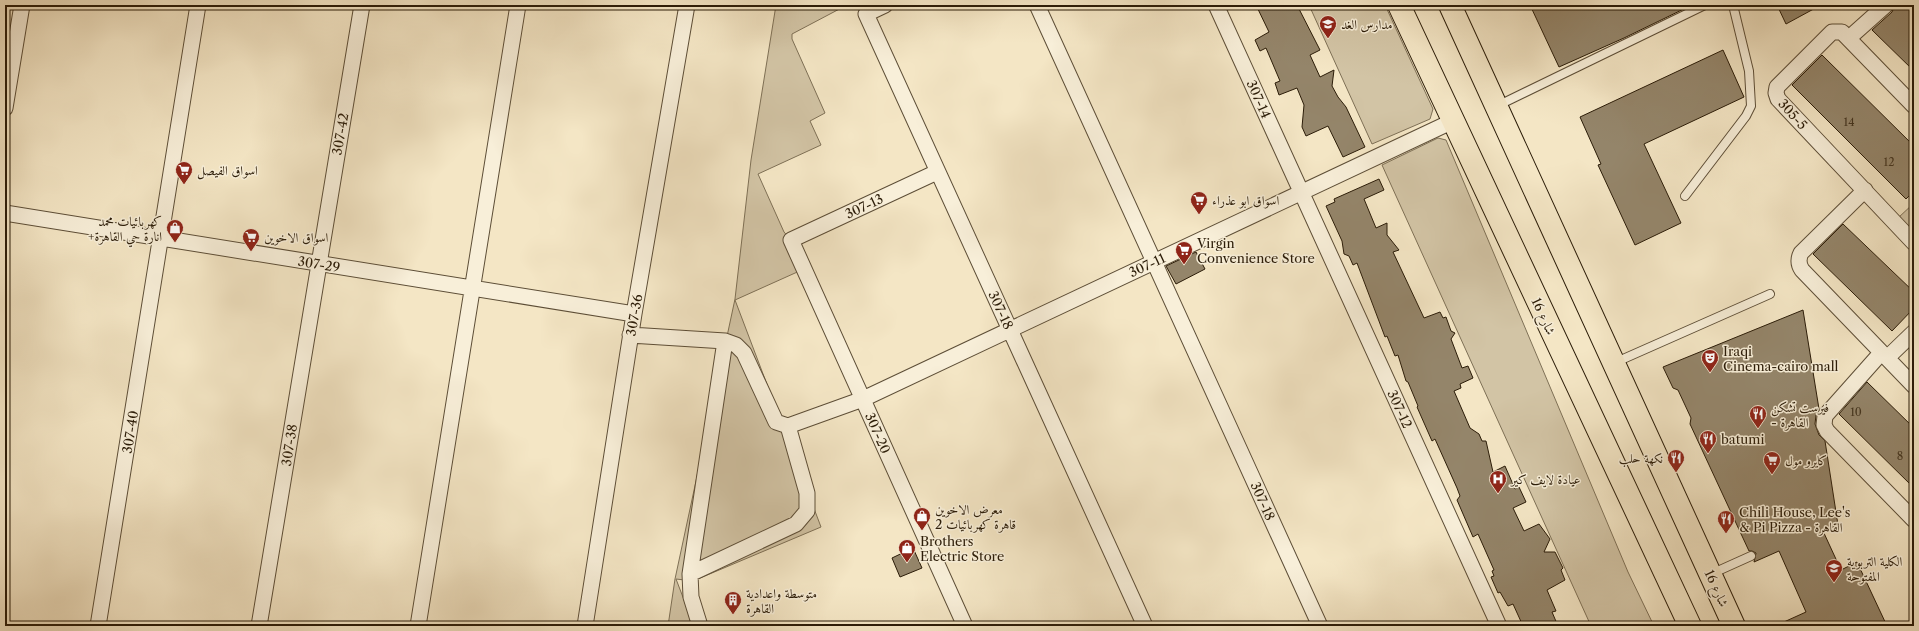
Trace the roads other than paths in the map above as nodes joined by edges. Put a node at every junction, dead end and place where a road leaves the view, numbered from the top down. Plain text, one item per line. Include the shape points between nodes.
1 (22, 5) edge
2 (198, 5) edge
3 (362, 5) edge
4 (518, 5) edge
5 (687, 5) edge
6 (885, 5) edge
7 (1037, 5) edge
8 (1216, 5) edge
9 (1399, 5) edge
10 (1450, 5) edge
11 (1705, 5) edge
12 (1733, 5) edge
13 (1886, 5) edge
14 (862, 9) edge
15 (1849, 38) junction
16 (6, 100) edge
17 (1914, 106) edge
18 (1496, 107) junction
19 (1453, 121) junction
20 (937, 172) junction
21 (1865, 190) junction
22 (1301, 192) junction
23 (1685, 196) dead end
24 (5, 213) edge
25 (161, 238) junction
26 (791, 240) joint
27 (1914, 243) edge
28 (1154, 262) junction
29 (318, 264) junction
30 (473, 288) junction
31 (1770, 294) dead end
32 (634, 314) junction
33 (1010, 330) junction
34 (1914, 332) edge
35 (630, 335) junction
36 (725, 341) junction
37 (1884, 356) junction
38 (1614, 363) junction
39 (1914, 386) edge
40 (863, 399) junction
41 (788, 426) junction
42 (1914, 520) edge
43 (1751, 556) dead end
44 (690, 574) junction
45 (1710, 574) junction
46 (98, 626) edge
47 (259, 626) edge
48 (418, 626) edge
49 (585, 626) edge
50 (700, 626) edge
51 (965, 626) edge
52 (1145, 626) edge
53 (1320, 626) edge
54 (1499, 626) edge
55 (1690, 626) edge
56 (1734, 626) edge

1 - 16 street
2 - 25 street
3 - 29 street, 307-42
4 - 30 street
5 - 32 street, 307-36
6 - 14 street, 307-18
7 - 28 street, 307-18
8 - 22 street, 307-14
9 - 19 main road, شارع 16
10 - 18 main road, شارع 16
11 - 18 lane
12 - 23 lane via 1749,71 1751,106
13 - 15 street
14 - 20 street, 307-18
15 - 17 street, 305-5
15 - 21 street, 305-5 via 1842,32 1832,32 1777,87 1776,93 1778,99
18 - 38 main road, شارع 16
19 - 22 street, 307-11
19 - 55 main road, شارع 16
20 - 26 street, 307-13
20 - 33 street, 307-18
21 - 27 street, 305-5
21 - 37 street via 1801,253 1799,262 1802,270
22 - 28 street, 307-11
22 - 54 street, 307-12
24 - 25 street, 307-29
25 - 29 street, 307-29
25 - 46 street, 307-40
26 - 40 street, 307-20
28 - 33 street, 307-11
28 - 53 street, 307-18
29 - 30 street, 307-29
29 - 47 street, 307-38
30 - 32 street, 307-29
30 - 48 street
31 - 38 lane
32 - 35 street, 307-36
33 - 40 street, 307-11
33 - 52 street, 307-18
34 - 37 street
35 - 36 street
35 - 49 street, 307-36
36 - 41 street via 736,345 744,353 776,422
36 - 44 street
37 - 39 street
37 - 42 street via 1825,416 1824,425
38 - 45 main road, شارع 16
40 - 41 street, 307-11
40 - 51 street, 307-20
41 - 44 street via 807,493 807,511 796,524
43 - 45 lane
44 - 50 street via 691,597
45 - 56 main road, شارع 16

